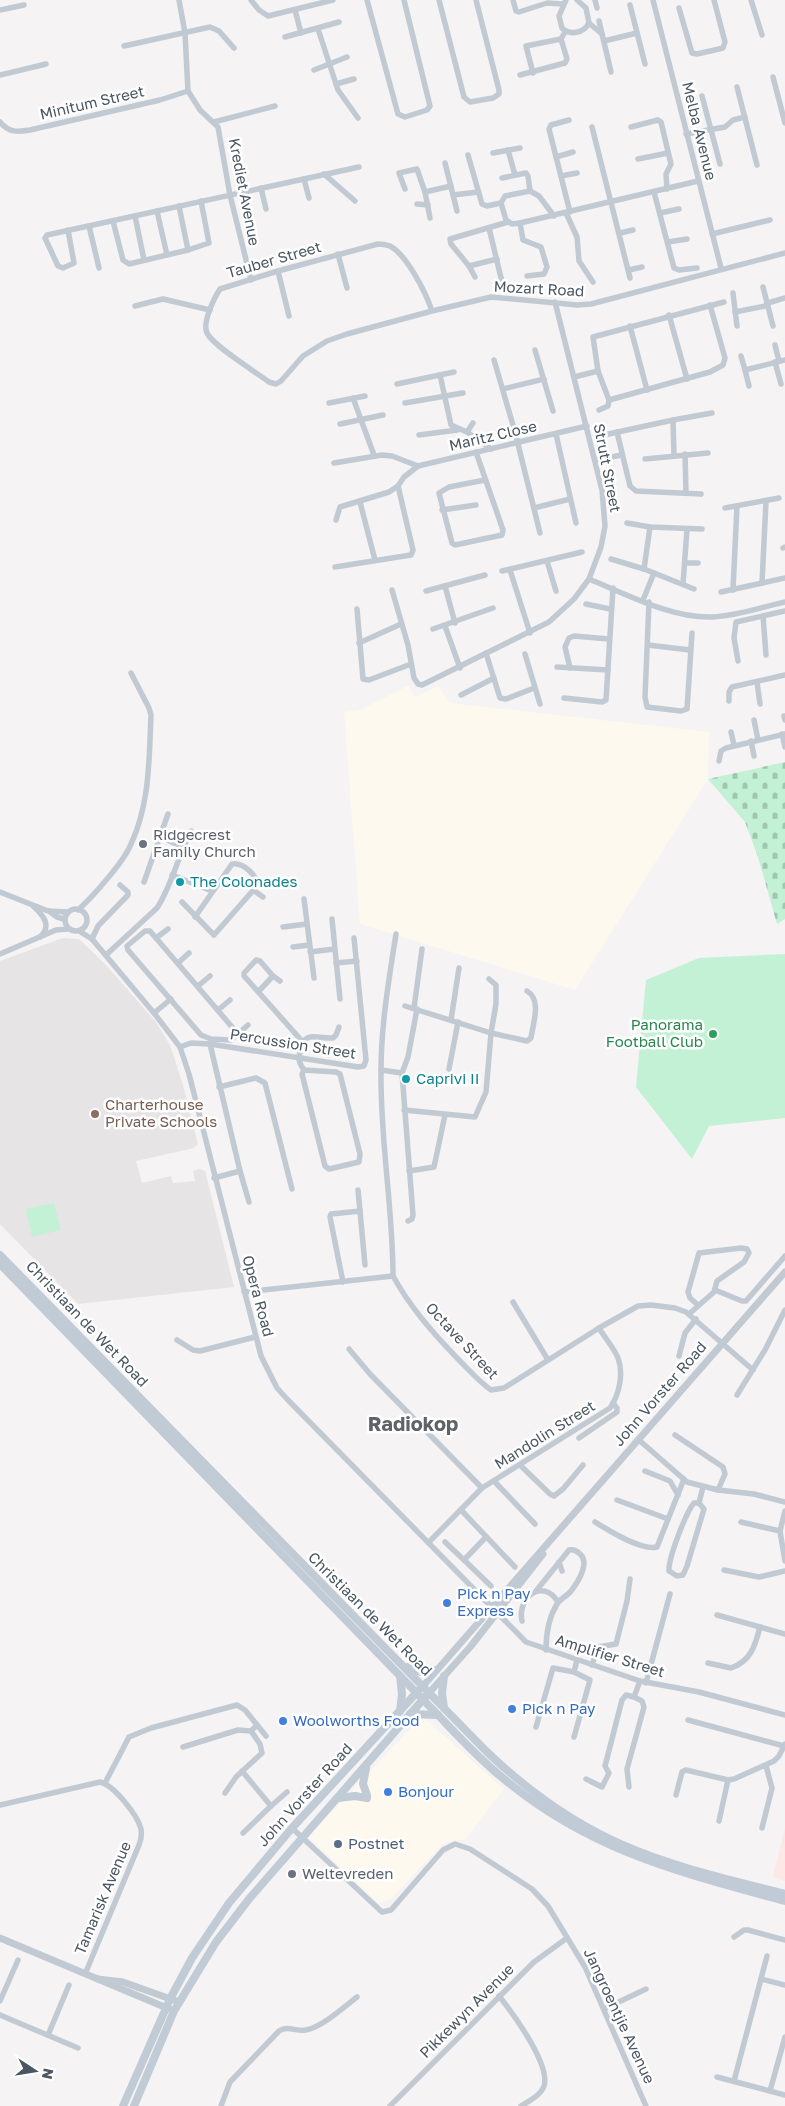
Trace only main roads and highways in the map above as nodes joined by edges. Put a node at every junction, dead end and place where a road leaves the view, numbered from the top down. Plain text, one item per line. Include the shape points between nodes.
1 (0, 1255) edge
2 (0, 1264) edge
3 (397, 1660) junction
4 (436, 1670) road end
5 (400, 1676) junction
6 (444, 1676) road end
7 (423, 1686) junction
8 (416, 1692) junction
9 (429, 1693) junction
10 (423, 1699) junction
11 (444, 1708) junction
12 (400, 1711) junction
13 (410, 1714) junction
14 (438, 1715) junction
15 (370, 1760) junction
16 (337, 1799) junction
17 (785, 1894) edge
18 (785, 1901) edge
19 (123, 2106) edge
20 (134, 2106) edge

1 - 3 main road, Christiaan de Wet Road
2 - 5 main road, Christiaan de Wet Road
3 - 4 main road via 418,1671
3 - 7 main road, Christiaan de Wet Road
5 - 8 main road, Christiaan de Wet Road
5 - 12 main road
6 - 11 main road
7 - 8 main road, John Vorster Road
7 - 9 main road, Christiaan de Wet Road
8 - 10 main road, Christiaan de Wet Road
8 - 12 main road, John Vorster Road
9 - 10 main road, John Vorster Road
9 - 11 main road, Christiaan de Wet Road
10 - 13 main road, John Vorster Road
10 - 14 main road, Christiaan de Wet Road
11 - 17 main road, Christiaan de Wet Road via 515,1777 596,1832 666,1861
12 - 19 main road, John Vorster Road via 292,1828 229,1903 192,1958 165,2008
13 - 14 main road
13 - 15 main road, John Vorster Road
14 - 18 main road, Christiaan de Wet Road via 504,1779 583,1832 654,1864
15 - 16 main road, John Vorster Road
15 - 16 main road via 363,1780 367,1796
16 - 20 main road, John Vorster Road via 249,1899 216,1942 174,2011

